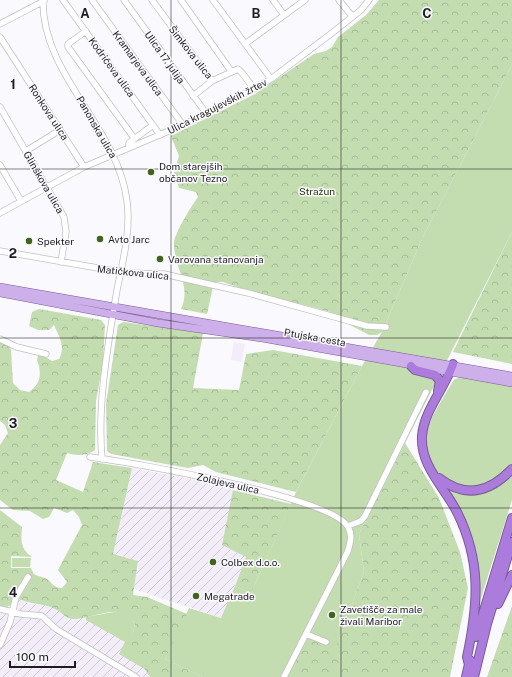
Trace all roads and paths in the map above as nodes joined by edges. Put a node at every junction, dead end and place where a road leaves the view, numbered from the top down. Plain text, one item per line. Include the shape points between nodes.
1 (63, 0) edge
2 (92, 0) edge
3 (124, 0) edge
4 (152, 0) edge
5 (181, 0) edge
6 (213, 0) edge
7 (273, 0) edge
8 (305, 0) edge
9 (339, 0) edge
10 (369, 0) edge
11 (44, 1) edge
12 (284, 15) junction
13 (352, 16) junction
14 (0, 24) edge
15 (86, 31) junction
16 (0, 36) edge
17 (245, 44) junction
18 (232, 71) junction
19 (271, 79) junction
20 (212, 81) junction
21 (254, 89) junction
22 (193, 96) junction
23 (0, 107) edge
24 (206, 113) junction
25 (153, 125) junction
26 (183, 125) junction
27 (60, 130) junction
28 (160, 135) junction
29 (134, 138) junction
30 (129, 147) junction
31 (26, 151) junction
32 (113, 154) junction
33 (0, 165) edge
34 (84, 167) junction
35 (46, 187) junction
36 (21, 201) junction
37 (0, 213) edge
38 (0, 251) edge
39 (61, 262) junction
40 (121, 272) junction
41 (0, 287) edge
42 (0, 293) edge
43 (114, 311) junction
44 (386, 327) dead end
45 (0, 339) edge
46 (46, 354) dead end
47 (453, 364) junction
48 (411, 366) junction
49 (450, 372) junction
50 (512, 376) edge
51 (512, 383) edge
52 (426, 392) dead end
53 (436, 399) junction
54 (90, 457) dead end
55 (102, 459) junction
56 (512, 469) edge
57 (433, 472) junction
58 (512, 518) edge
59 (348, 526) junction
60 (512, 542) edge
61 (512, 575) edge
62 (28, 577) dead end
63 (0, 609) edge
64 (13, 612) junction
65 (487, 624) junction
66 (306, 634) junction
67 (326, 642) dead end
68 (0, 645) edge
69 (469, 665) junction
70 (136, 677) edge
71 (284, 677) edge
72 (466, 677) edge
73 (474, 677) edge

1 - 15 street, Kodričeva ulica
2 - 26 street, Kramarjeva ulica
3 - 22 street, Ulica 17. julija
4 - 20 street, Šimkova ulica
5 - 18 street
6 - 17 street
7 - 12 street
8 - 12 street
9 - 13 street
10 - 13 street, Ulica kragujevških žrtev
11 - 14 street
11 - 32 street, Panonska ulica via 45,25 53,52
12 - 17 street
13 - 19 street, Ulica kragujevških žrtev
15 - 25 street, Kodričeva ulica
15 - 29 street via 68,44 68,47
16 - 27 street, Ronkova ulica
17 - 19 street
18 - 20 street, Šimkova ulica
18 - 21 street via 240,70
19 - 21 street, Ulica kragujevških žrtev
20 - 22 street
21 - 24 street, Ulica kragujevških žrtev
22 - 24 street, Ulica 17. julija
23 - 31 street, Glinškova ulica
24 - 26 street, Ulica kragujevških žrtev
25 - 28 street, Kodričeva ulica
25 - 29 street
26 - 28 street, Ulica kragujevških žrtev
27 - 31 street
27 - 34 street, Ronkova ulica
28 - 30 street, Ulica kragujevških žrtev
29 - 30 street
30 - 32 street, Ulica kragujevških žrtev
31 - 35 street, Glinškova ulica
32 - 34 street, Ulica kragujevških žrtev
32 - 40 street, Panonska ulica via 122,176 128,206 127,240
33 - 36 street
34 - 35 street, Ulica kragujevških žrtev
35 - 36 street, Ulica kragujevških žrtev
35 - 39 street, Glinškova ulica via 66,224
36 - 37 street, Ulica kragujevških žrtev
38 - 39 street, Matičkova ulica
39 - 40 street, Matičkova ulica
40 - 43 street, Panonska ulica
40 - 44 street, Matičkova ulica via 164,274 209,283 367,326
41 - 43 main road, Ptujska cesta
42 - 43 main road, Ptujska cesta
43 - 47 main road, Ptujska cesta via 139,312
43 - 48 main road, Ptujska cesta via 158,323 270,339
43 - 55 street via 102,403
45 - 46 street via 18,347
47 - 49 highway
47 - 50 main road, Ptujska cesta
48 - 49 main road, Ptujska cesta
48 - 53 highway via 415,370 430,373 438,378 440,381
49 - 51 main road, Ptujska cesta
49 - 53 highway
52 - 59 street via 365,516 361,521
53 - 57 highway via 427,417 422,436 423,452
54 - 55 street, Zolajeva ulica
55 - 59 street, Zolajeva ulica via 194,475 264,492 325,512
56 - 57 highway via 504,478 487,488 473,491 446,484
57 - 69 highway via 457,512 472,551 477,596 467,657
58 - 69 highway
59 - 66 street via 351,538 348,551
60 - 65 highway
61 - 65 highway
62 - 64 street via 16,597
63 - 64 street
64 - 68 street
64 - 70 street via 42,616 56,629
65 - 73 highway
66 - 67 street
66 - 71 street
69 - 72 highway

